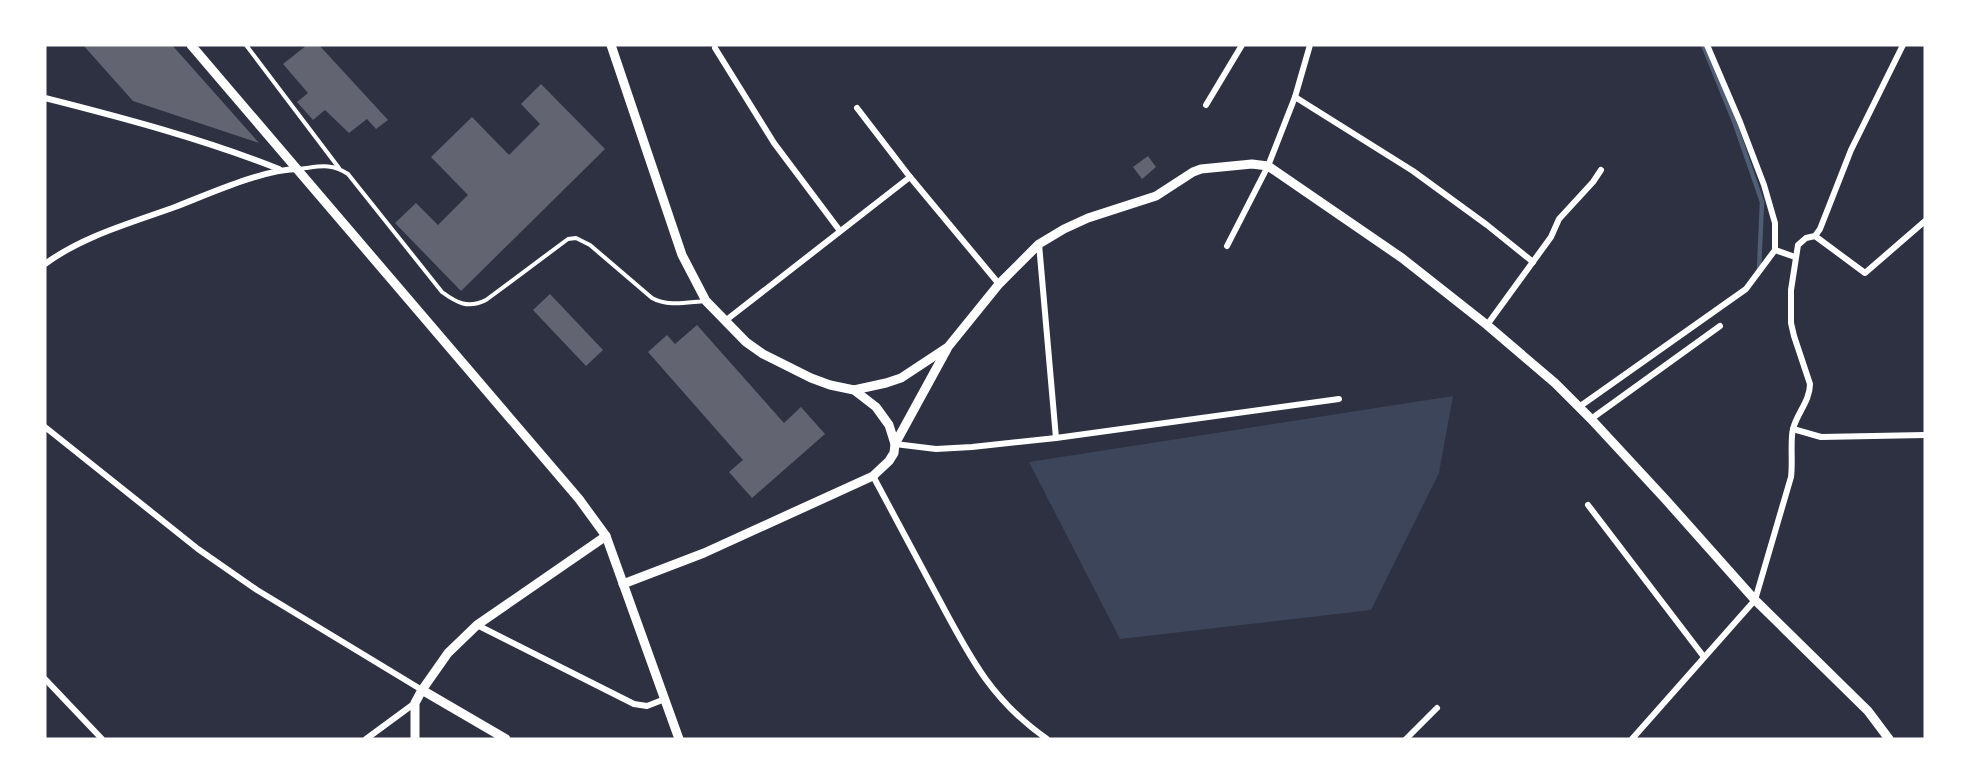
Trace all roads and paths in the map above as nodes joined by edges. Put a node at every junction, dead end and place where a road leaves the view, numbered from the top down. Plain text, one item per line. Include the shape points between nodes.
1 (191, 45) edge
2 (246, 45) edge
3 (611, 45) edge
4 (1242, 45) edge
5 (1310, 45) edge
6 (1707, 45) edge
7 (1903, 45) edge
8 (715, 48) dead end
9 (1295, 97) junction
10 (45, 98) edge
11 (1206, 105) dead end
12 (857, 108) dead end
13 (1268, 166) junction
14 (298, 169) junction
15 (340, 169) junction
16 (280, 170) junction
17 (1601, 170) dead end
18 (910, 177) junction
19 (1925, 221) edge
20 (840, 231) junction
21 (1815, 236) junction
22 (1039, 244) junction
23 (1227, 246) dead end
24 (1775, 250) junction
25 (1795, 257) junction
26 (1533, 262) junction
27 (45, 264) edge
28 (999, 284) junction
29 (706, 301) junction
30 (724, 321) junction
31 (1487, 325) junction
32 (1720, 326) dead end
33 (948, 347) junction
34 (854, 390) junction
35 (1339, 399) dead end
36 (1579, 407) junction
37 (1591, 419) junction
38 (45, 427) edge
39 (1793, 429) junction
40 (1925, 435) edge
41 (1056, 438) junction
42 (896, 444) junction
43 (873, 476) junction
44 (1588, 505) dead end
45 (606, 536) junction
46 (624, 584) junction
47 (1755, 600) junction
48 (477, 625) junction
49 (1704, 657) junction
50 (45, 679) edge
51 (422, 690) junction
52 (665, 699) junction
53 (415, 704) junction
54 (1437, 708) dead end
55 (102, 739) edge
56 (366, 739) edge
57 (415, 739) edge
58 (506, 739) edge
59 (679, 739) edge
60 (1047, 739) edge
61 (1406, 739) edge
62 (1632, 739) edge
63 (1889, 739) edge

1 - 14 street
2 - 15 lane
3 - 29 street via 682,255
4 - 11 street
5 - 9 street
6 - 24 street via 1764,185 1775,223
7 - 21 street via 1851,150
8 - 20 street via 774,143
9 - 13 street
9 - 26 street via 1413,171
10 - 16 street via 229,150
12 - 18 street
13 - 22 street via 1228,166 1193,172 1156,196 1088,218
13 - 23 street
13 - 31 street via 1402,258
14 - 15 lane via 330,165
14 - 16 street
14 - 45 street via 579,499
15 - 29 lane via 442,292 457,303 478,304 486,300 568,239 576,238 590,245 658,302
16 - 27 street via 86,240
17 - 26 street via 1559,219
18 - 20 street
18 - 28 street
19 - 21 street via 1865,273
20 - 30 street
21 - 25 street via 1802,240
22 - 28 street
22 - 41 street
24 - 25 street
24 - 36 street via 1746,289
25 - 39 street via 1791,323 1810,391
26 - 31 street
28 - 33 street
29 - 30 street
30 - 34 street via 763,354 811,378
31 - 36 street
32 - 37 street
33 - 34 street via 901,378
33 - 42 street
34 - 42 street via 884,416
35 - 41 street
36 - 37 street
37 - 47 street
38 - 51 street via 198,549 257,590
39 - 40 street via 1821,437
39 - 47 street via 1791,477
41 - 42 street via 936,450
42 - 43 street via 889,461
43 - 46 street
43 - 60 street via 974,665 1005,705
44 - 49 street
45 - 46 street
45 - 48 street
46 - 52 street
47 - 49 street
47 - 63 street via 1868,711
48 - 51 street via 448,653
48 - 52 street via 634,704 647,706
49 - 62 street
50 - 55 street
51 - 53 street
51 - 58 street
52 - 59 street
53 - 56 street
53 - 57 street
54 - 61 street

